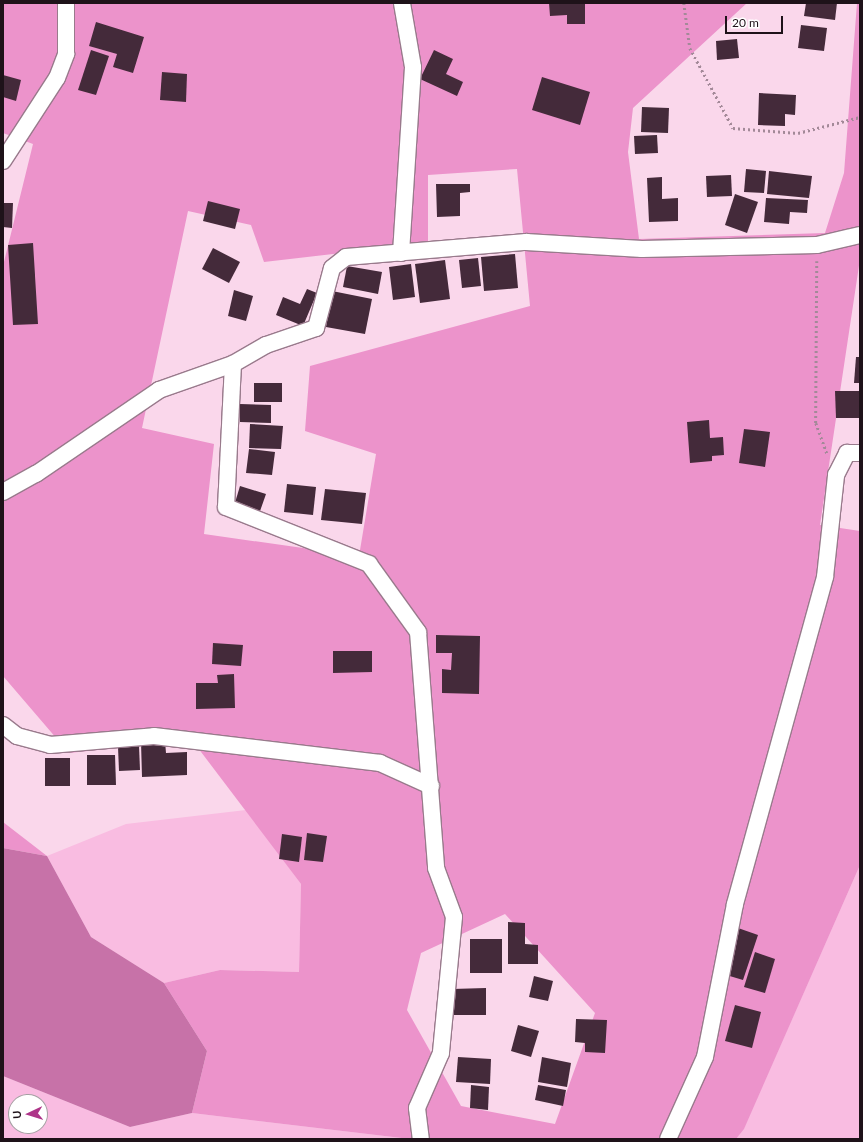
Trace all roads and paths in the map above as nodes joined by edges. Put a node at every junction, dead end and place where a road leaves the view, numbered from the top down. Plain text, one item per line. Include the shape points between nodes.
1 (66, 3) edge
2 (402, 3) edge
3 (684, 3) edge
4 (860, 117) edge
5 (3, 160) edge
6 (860, 235) edge
7 (817, 245) junction
8 (401, 254) junction
9 (233, 364) junction
10 (860, 453) edge
11 (836, 476) junction
12 (3, 492) edge
13 (3, 725) edge
14 (431, 786) junction
15 (421, 1139) edge
16 (668, 1139) edge

1 - 5 street via 66,54 57,78
2 - 8 street via 413,67
3 - 4 path via 690,48 733,128 798,133
6 - 7 street
7 - 8 street via 642,249 526,242
7 - 11 path via 816,423
8 - 9 street via 346,257 332,268 316,328 266,345
9 - 12 street via 159,390 36,474
9 - 14 street via 226,507 369,564 418,632
10 - 11 street via 847,453
11 - 16 street via 825,577 735,904 705,1057
13 - 14 street via 17,736 50,745 154,736 380,763
14 - 15 street via 436,868 454,917 441,1053 417,1108

